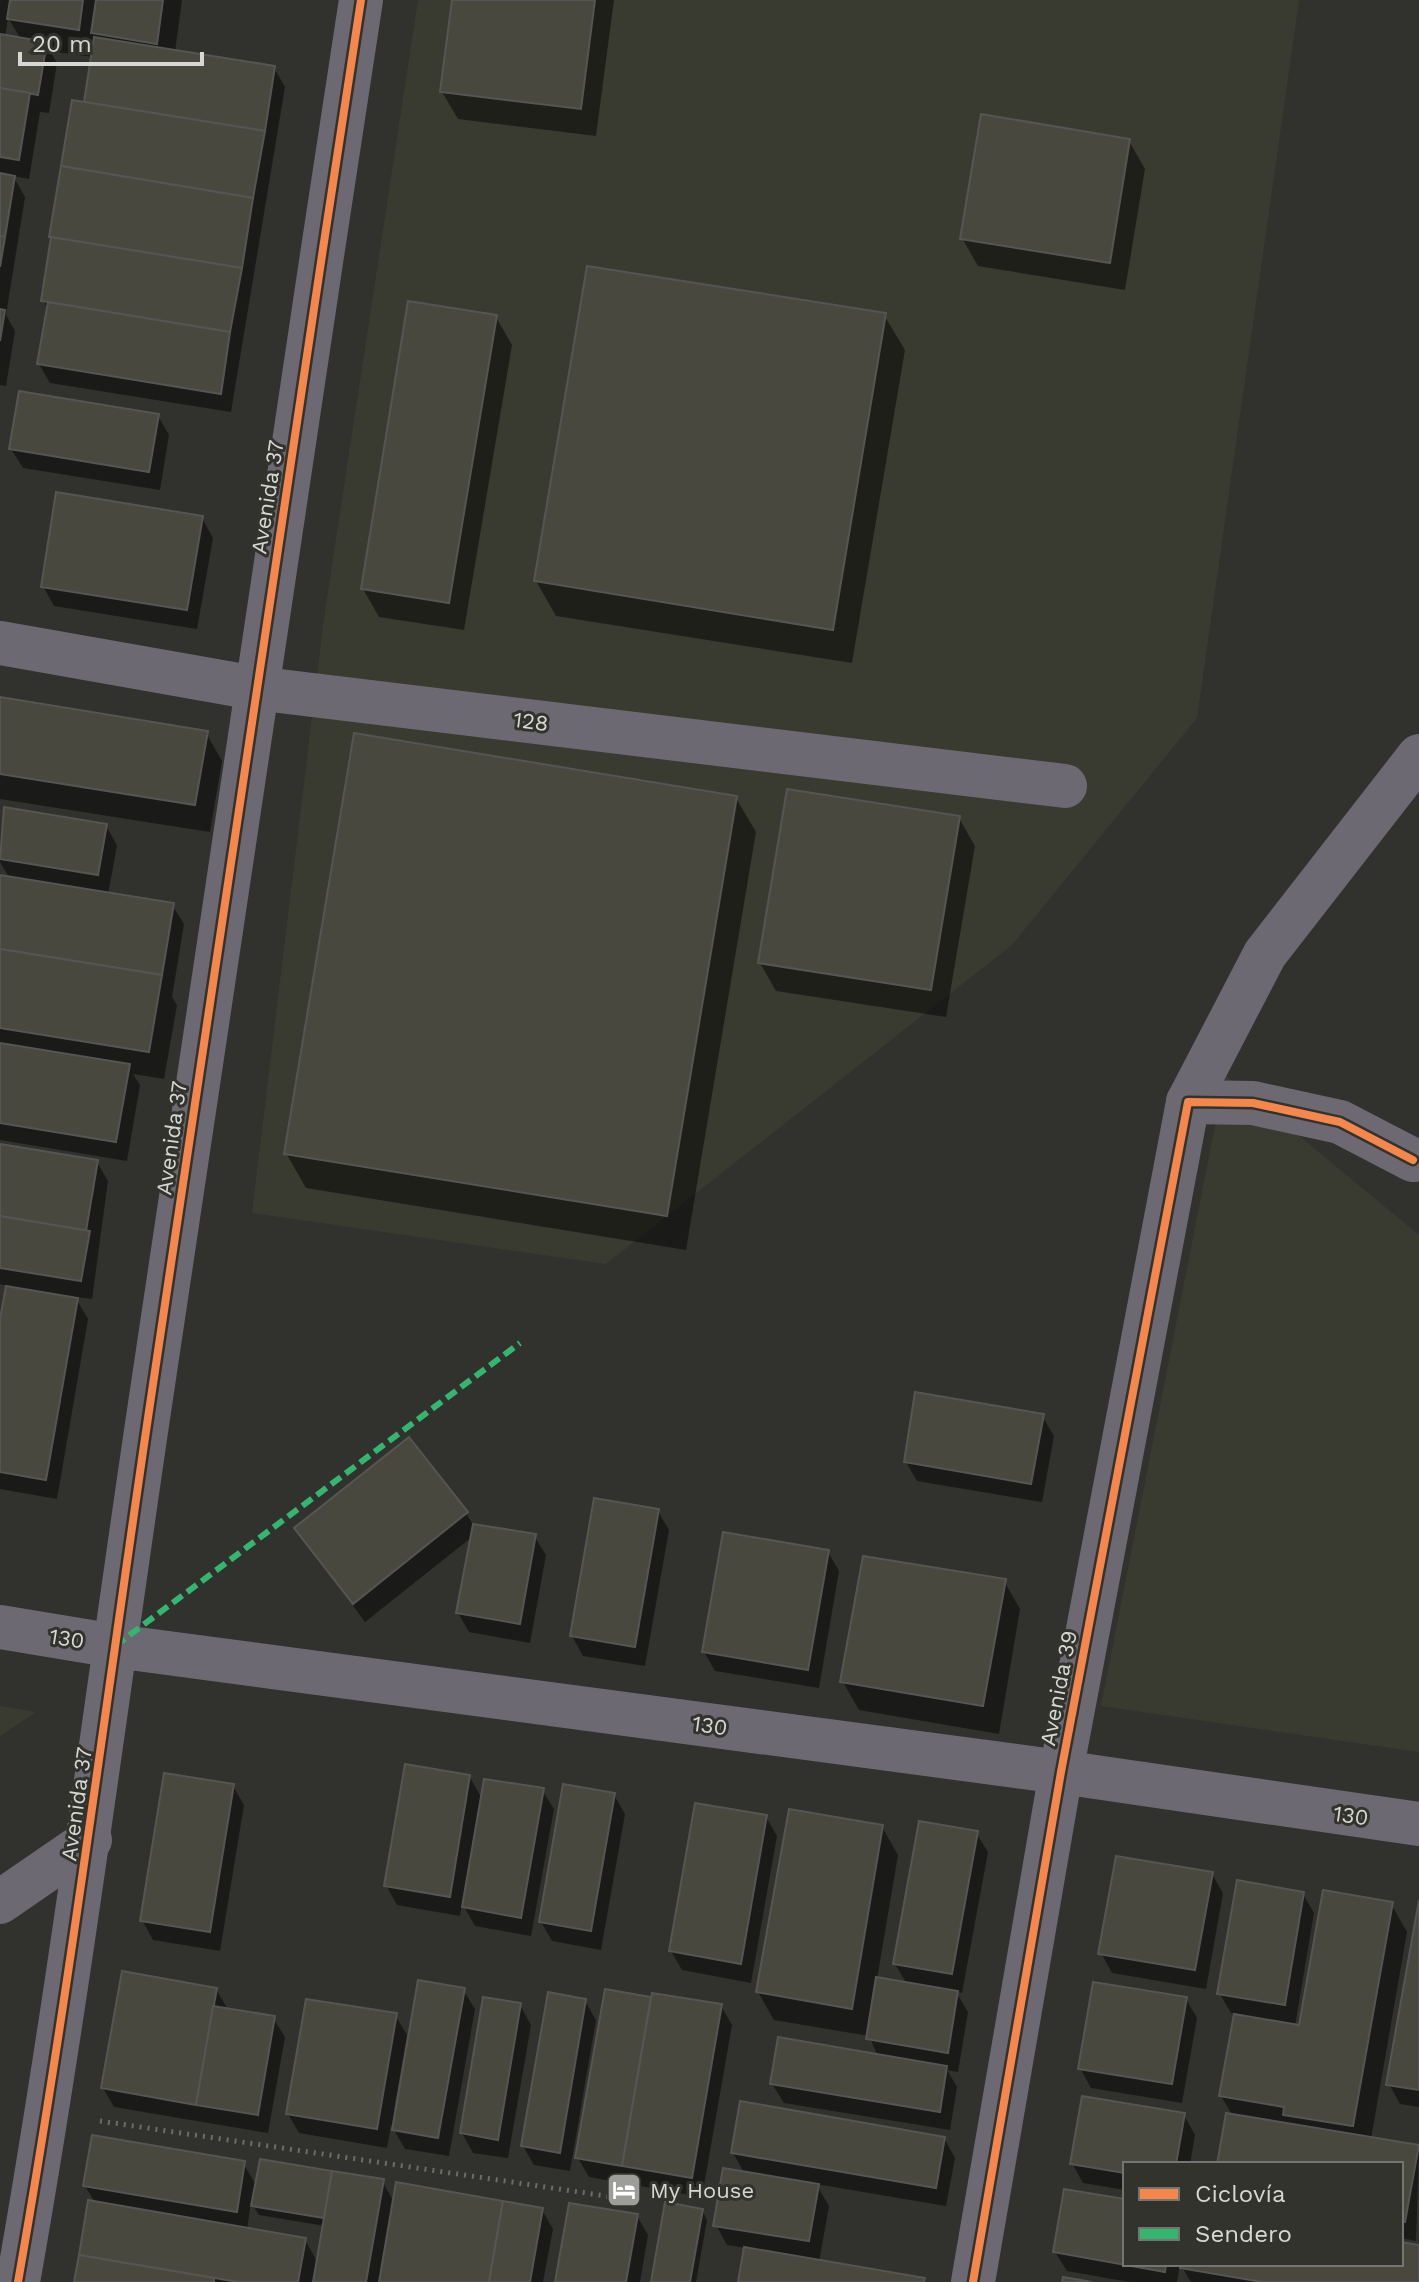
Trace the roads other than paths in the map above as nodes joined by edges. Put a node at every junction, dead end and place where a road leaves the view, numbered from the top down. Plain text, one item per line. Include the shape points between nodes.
1 (361, 0) edge
2 (0, 643) edge
3 (255, 688) junction
4 (1419, 756) edge
5 (1065, 786) dead end
6 (1188, 1102) junction
7 (1413, 1160) dead end
8 (0, 1627) edge
9 (115, 1646) junction
10 (1061, 1772) junction
11 (1419, 1824) edge
12 (90, 1840) junction
13 (0, 1902) edge
14 (18, 2282) edge
15 (973, 2282) edge

1 - 3 street, Avenida 37
2 - 3 street, 128
3 - 5 street, 128
3 - 9 street, Avenida 37
4 - 6 street, Avenida 39 via 1265,954
6 - 7 street via 1253,1103 1340,1122
6 - 10 street, Avenida 39
8 - 9 street, 130
9 - 10 street, 130
9 - 12 street, Avenida 37
10 - 11 street, 130
10 - 15 street, Avenida 39
12 - 13 street
12 - 14 street, Avenida 37

